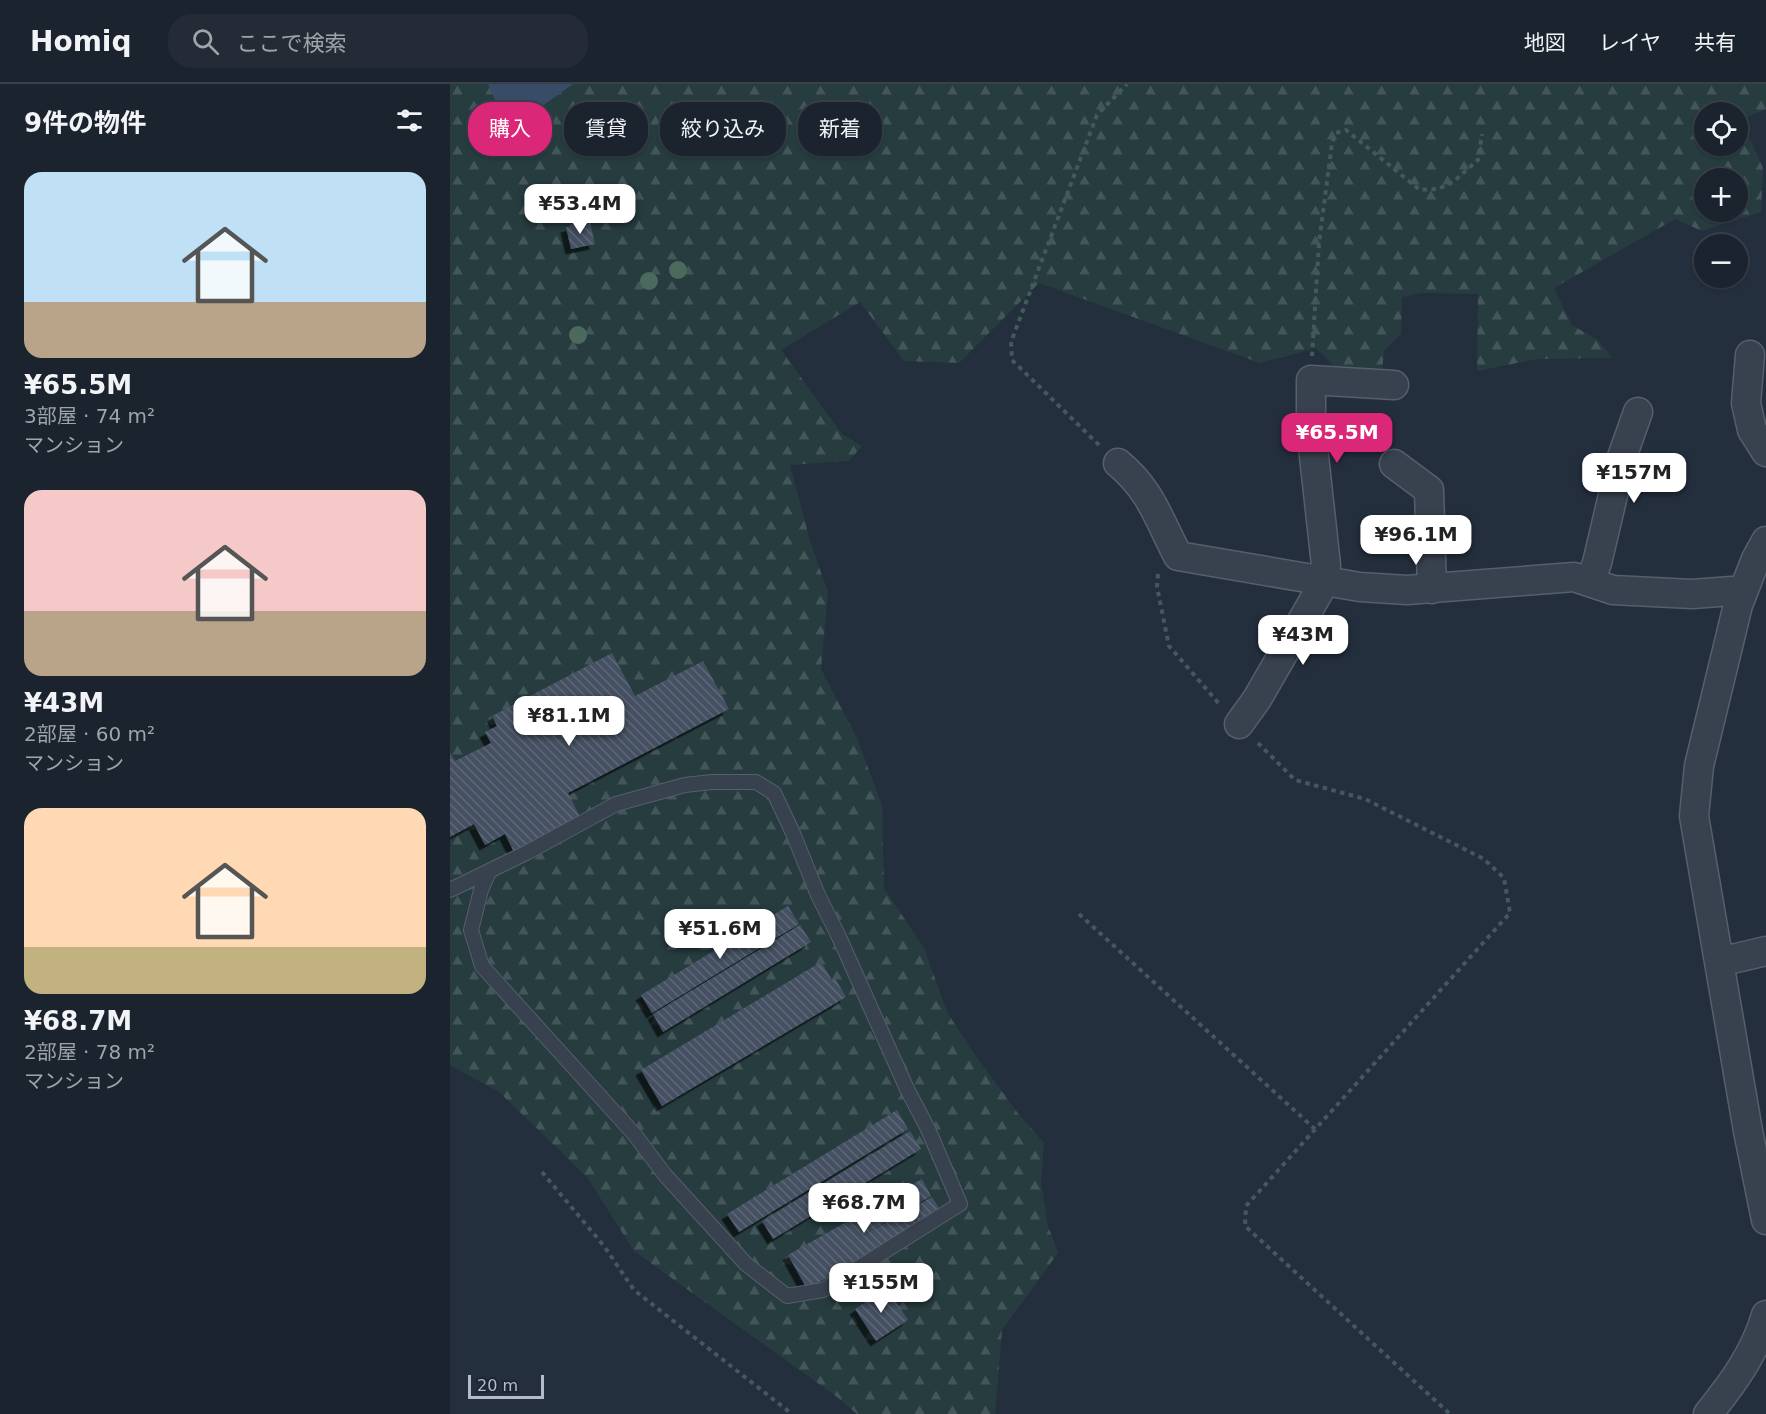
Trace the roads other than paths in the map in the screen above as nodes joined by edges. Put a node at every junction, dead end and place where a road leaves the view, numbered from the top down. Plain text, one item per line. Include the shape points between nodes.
1 (1750, 355) dead end
2 (1394, 384) dead end
3 (1638, 412) dead end
4 (1766, 452) edge
5 (1118, 463) road end
6 (1394, 464) dead end
7 (1762, 558) edge
8 (1325, 581) junction
9 (1590, 582) junction
10 (1432, 589) junction
11 (1742, 594) junction
12 (1239, 724) road end
13 (489, 872) junction
14 (450, 890) edge
15 (1766, 951) edge
16 (1719, 962) junction
17 (1766, 1220) edge
18 (1766, 1315) edge
19 (1708, 1414) edge

1 - 4 street via 1746,403 1752,430
2 - 8 street via 1311,380 1311,429
3 - 9 street via 1622,457
5 - 8 street via 1148,494 1178,556
6 - 10 street via 1429,490
7 - 11 street
8 - 10 street via 1383,589
8 - 12 street
9 - 10 street via 1564,577
9 - 11 street via 1613,590
11 - 16 street via 1699,766 1694,816
13 - 13 lane via 616,804 685,785 728,782 756,782 774,793 960,1204 823,1290 787,1296 746,1264 482,966 471,930 480,890
13 - 14 lane
15 - 16 street
16 - 17 street
18 - 19 street via 1760,1336 1740,1373

